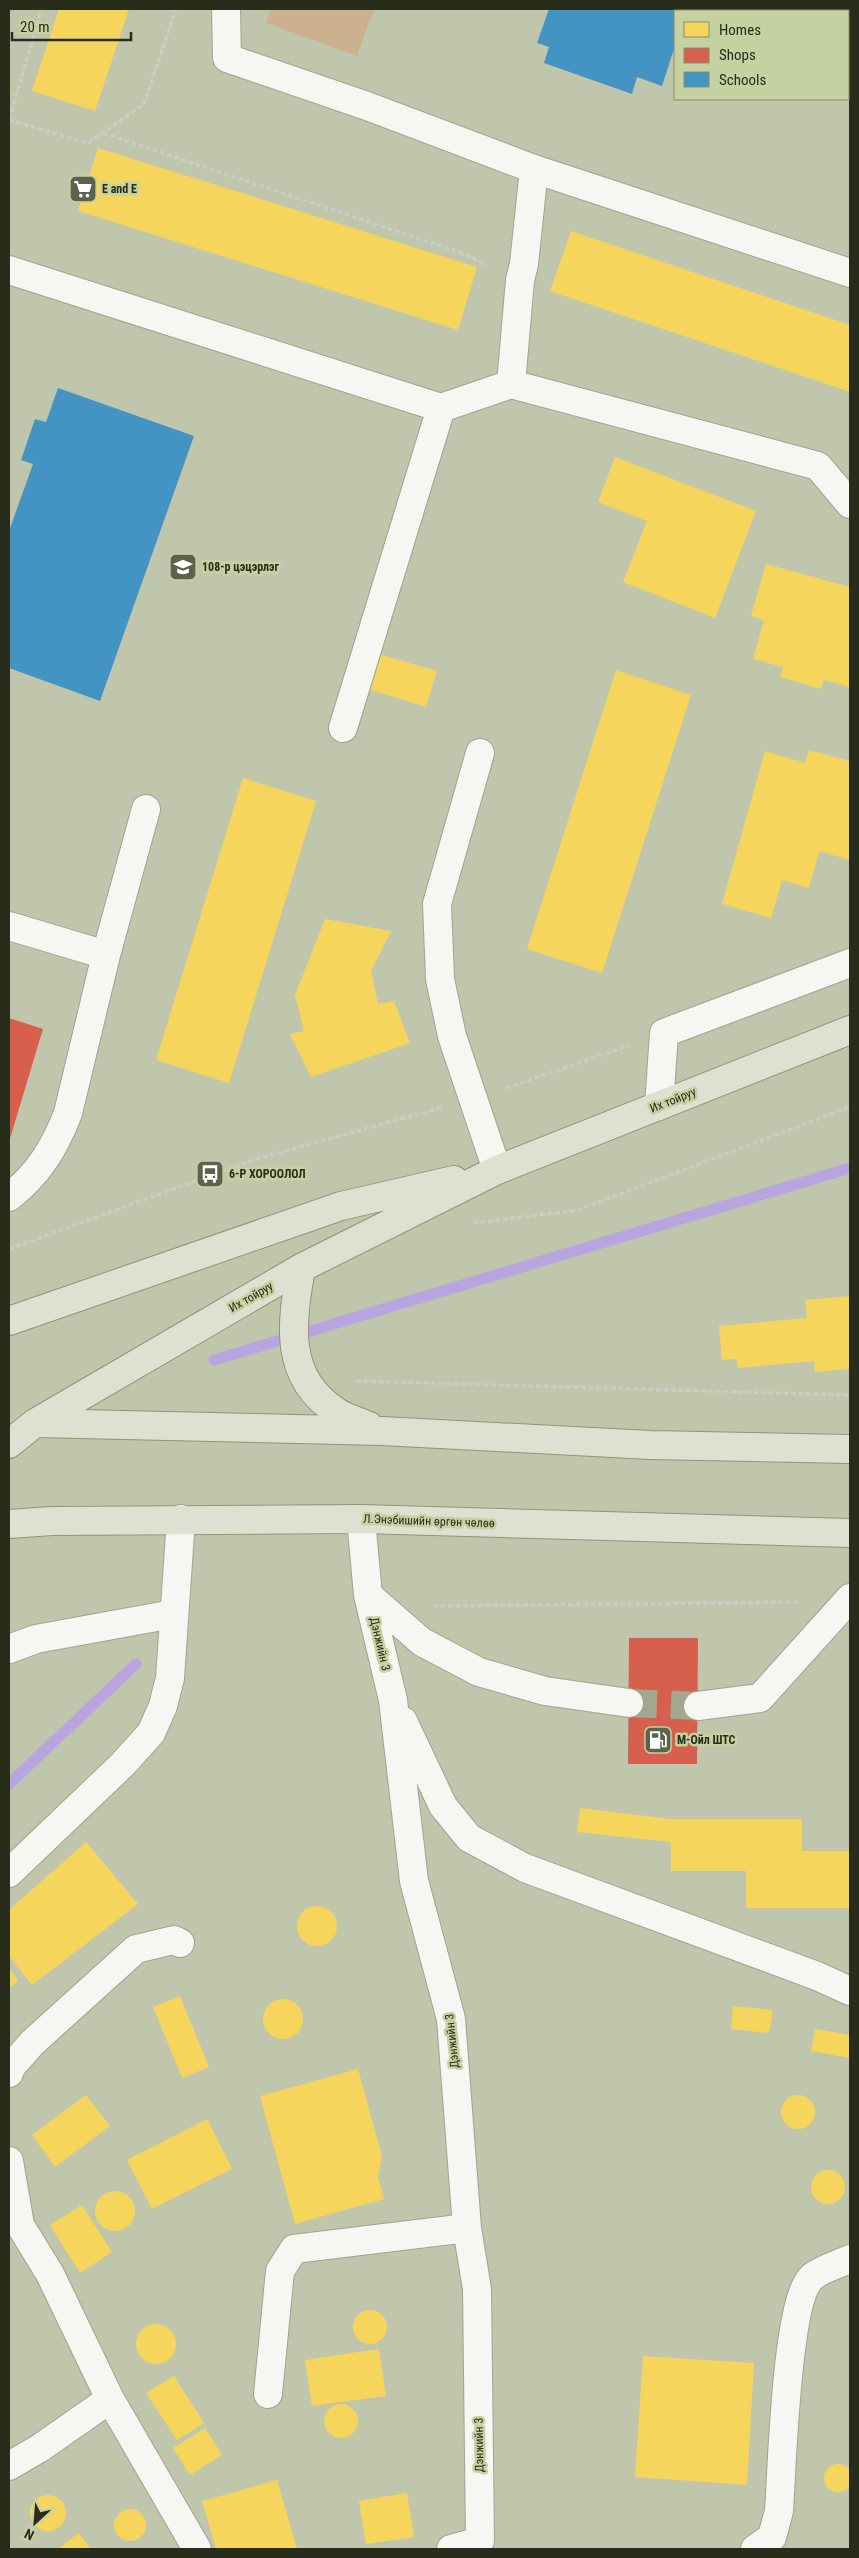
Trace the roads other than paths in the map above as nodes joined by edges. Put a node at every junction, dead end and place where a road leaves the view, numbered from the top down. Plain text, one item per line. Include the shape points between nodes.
1 (226, 9) edge
2 (534, 169) junction
3 (9, 270) edge
4 (850, 273) edge
5 (511, 384) junction
6 (442, 408) junction
7 (850, 504) edge
8 (343, 728) dead end
9 (480, 753) dead end
10 (146, 809) dead end
11 (9, 926) edge
12 (106, 955) junction
13 (850, 963) edge
14 (850, 1030) edge
15 (659, 1106) junction
16 (497, 1170) junction
17 (9, 1197) edge
18 (302, 1268) junction
19 (9, 1321) edge
20 (22, 1421) edge
21 (382, 1431) junction
22 (9, 1444) edge
23 (850, 1450) edge
24 (181, 1519) junction
25 (362, 1519) junction
26 (9, 1524) edge
27 (850, 1533) edge
28 (368, 1595) junction
29 (849, 1599) edge
30 (173, 1614) junction
31 (9, 1649) edge
32 (393, 1700) junction
33 (629, 1702) tunnel mouth
34 (698, 1706) tunnel mouth
35 (9, 1873) edge
36 (180, 1943) dead end
37 (850, 1991) edge
38 (9, 2069) edge
39 (9, 2161) edge
40 (467, 2228) junction
41 (850, 2259) edge
42 (268, 2394) dead end
43 (110, 2399) junction
44 (9, 2466) edge
45 (481, 2545) edge
46 (197, 2549) edge
47 (451, 2549) edge
48 (755, 2549) edge

1 - 2 street via 227,58
2 - 4 street
2 - 5 street
3 - 6 street
5 - 6 street
5 - 7 street via 818,466
6 - 8 street
9 - 16 street via 437,904 440,978 452,1036
10 - 12 street
11 - 12 street
12 - 17 street via 68,1113 60,1134 42,1166
13 - 15 street via 664,1033
14 - 15 main road, Их тойруу
15 - 16 main road, Их тойруу
16 - 18 main road, Их тойруу
16 - 19 main road, Их тойруу via 341,1206
18 - 20 main road, Их тойруу
18 - 21 main road via 292,1344 301,1370 314,1391 336,1411
20 - 21 main road
20 - 22 main road, Их тойруу
21 - 23 main road via 650,1445
24 - 25 main road, Л.Энэбишийн өргөн чөлөө
24 - 26 main road, Л.Энэбишийн өргөн чөлөө
24 - 30 street
25 - 27 main road, Л.Энэбишийн өргөн чөлөө
25 - 28 street, Дэнжийн 3
28 - 32 street, Дэнжийн 3
28 - 33 street via 422,1642 478,1672 545,1691
29 - 34 street via 760,1698
30 - 31 street via 36,1639
30 - 35 street via 170,1678 163,1706 151,1733
32 - 37 street via 443,1806 470,1838 525,1868
32 - 40 street, Дэнжийн 3 via 414,1881 451,2020
36 - 38 street via 174,1940 136,1949 32,2043
39 - 43 street via 20,2226 50,2274
40 - 42 street via 294,2249 280,2271
40 - 45 street, Дэнжийн 3 via 477,2289
41 - 48 street via 812,2277 799,2300 792,2334 779,2511 772,2537
43 - 44 street
43 - 46 street
45 - 47 street, Дэнжийн 3

